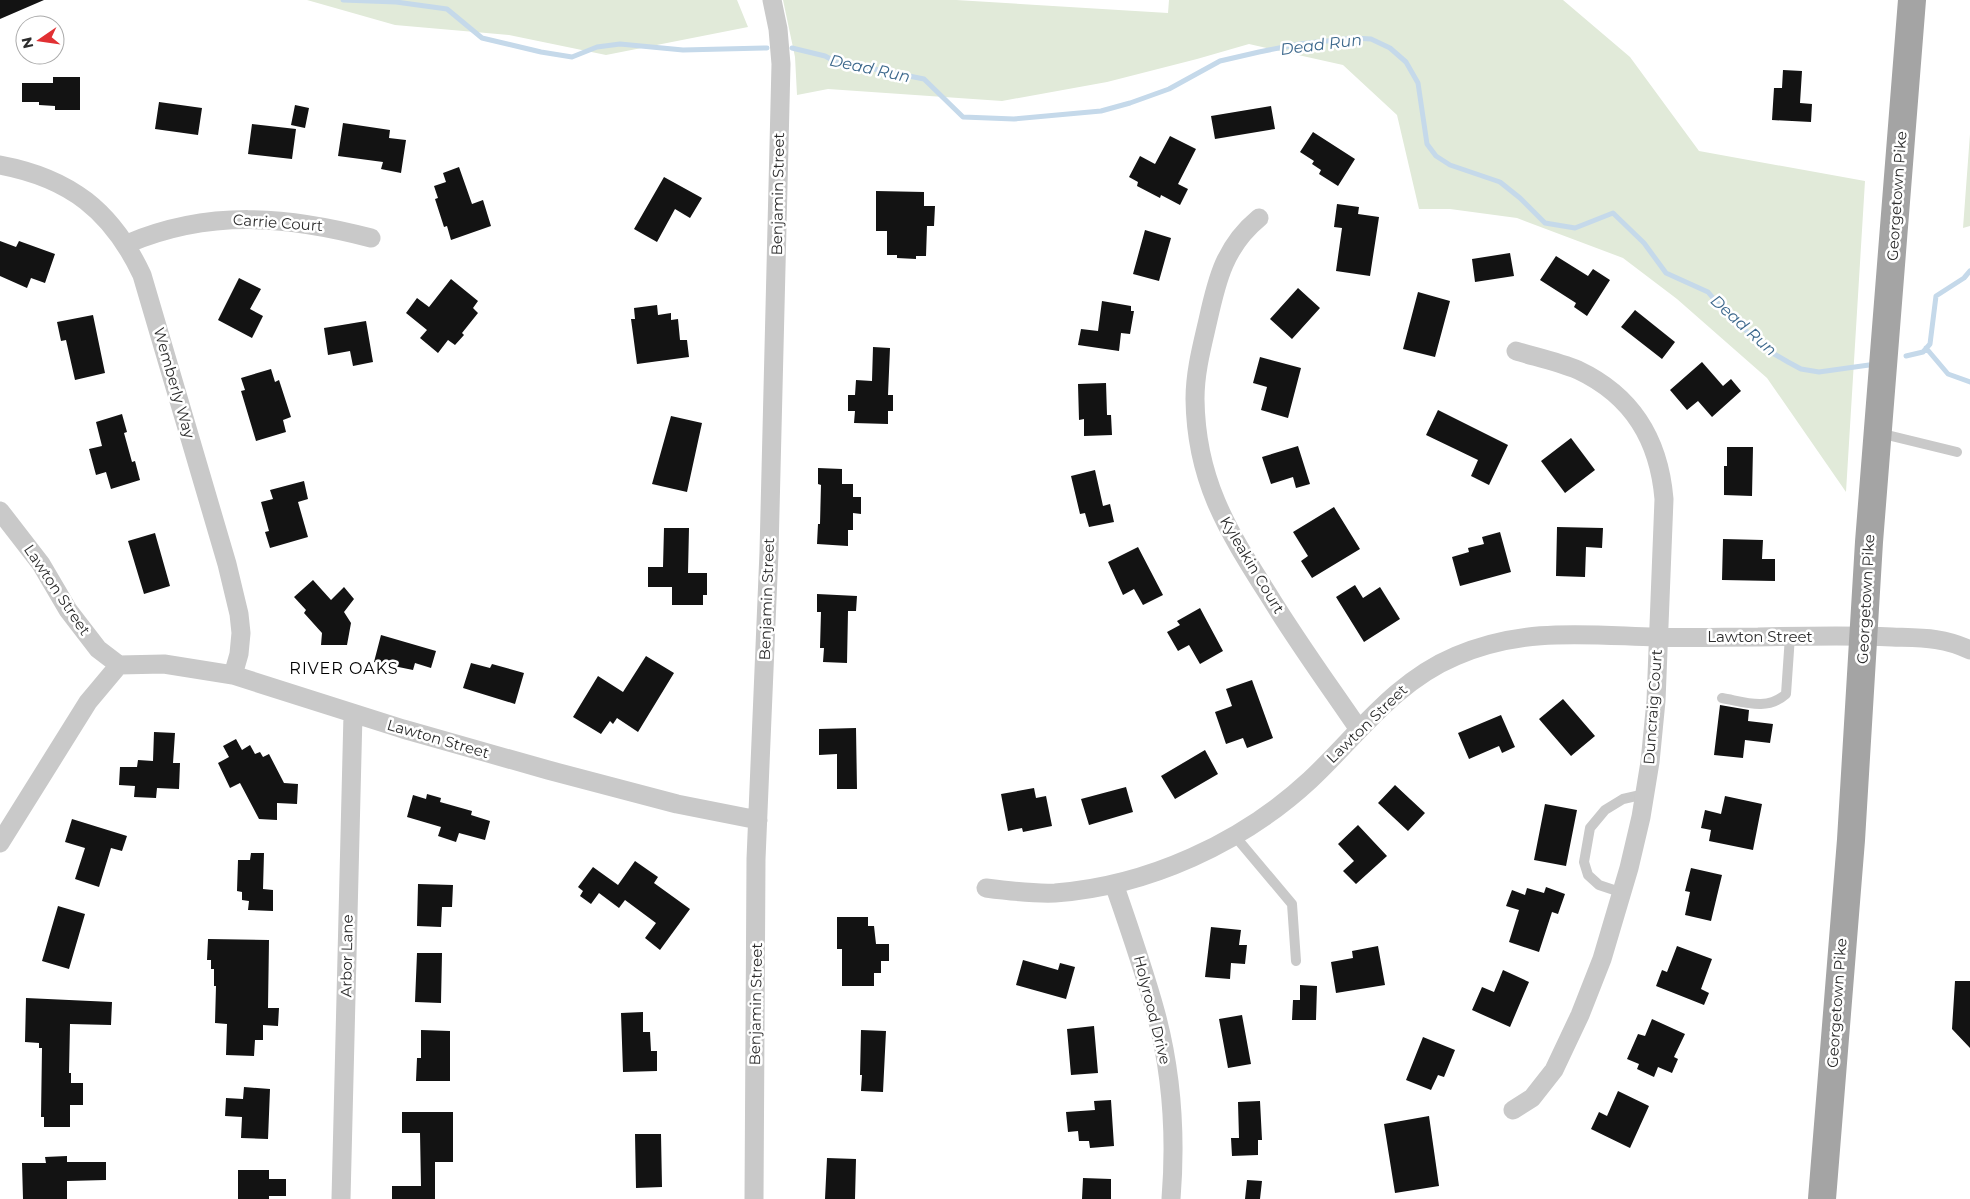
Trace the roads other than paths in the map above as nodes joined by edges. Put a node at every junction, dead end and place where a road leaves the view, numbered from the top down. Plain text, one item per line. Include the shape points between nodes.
1 (772, 0) edge
2 (1912, 0) edge
3 (0, 164) edge
4 (1259, 218) dead end
5 (371, 238) dead end
6 (126, 244) junction
7 (1516, 351) dead end
8 (1878, 432) junction
9 (1957, 452) dead end
10 (0, 511) edge
11 (1790, 636) junction
12 (1864, 636) junction
13 (1658, 638) junction
14 (1970, 650) edge
15 (119, 665) junction
16 (232, 675) junction
17 (1722, 698) dead end
18 (353, 714) junction
19 (1358, 728) junction
20 (1645, 794) junction
21 (758, 820) junction
22 (1234, 835) junction
23 (0, 843) edge
24 (1114, 884) junction
25 (986, 888) dead end
26 (1623, 893) junction
27 (1296, 961) dead end
28 (1513, 1110) dead end
29 (340, 1199) edge
30 (754, 1199) edge
31 (1171, 1199) edge
32 (1822, 1199) edge

1 - 21 street, Benjamin Street via 781,64 776,329
2 - 8 main road, Georgetown Pike
3 - 6 street, Wemberly Way via 48,178 72,191 112,224
4 - 19 street, Kyleakin Court via 1243,231 1231,248 1209,314 1198,364 1195,398 1203,464 1212,494 1233,538
5 - 6 street, Carrie Court via 332,228 248,218 178,226
6 - 16 street, Wemberly Way via 142,275 227,564 241,633
7 - 13 street, Duncraig Court via 1598,380 1634,412 1646,431 1656,453 1664,499
8 - 9 lane
8 - 12 main road, Georgetown Pike
10 - 15 street, Lawton Street via 41,564 68,610 98,649
11 - 12 street, Lawton Street
11 - 13 street, Lawton Street
11 - 17 lane via 1786,694 1767,705
12 - 14 street, Lawton Street via 1937,638
12 - 32 main road, Georgetown Pike
13 - 19 street, Lawton Street via 1548,634 1488,644 1454,656 1424,673 1397,692
13 - 20 street, Duncraig Court via 1656,702
15 - 16 street, Lawton Street via 164,664
15 - 23 street via 88,702
16 - 18 street, Lawton Street
18 - 21 street, Lawton Street via 677,804
18 - 29 street, Arbor Lane
19 - 22 street, Lawton Street via 1309,781 1272,811
20 - 26 street, Duncraig Court
20 - 26 lane via 1623,799 1605,810 1590,828 1584,862 1588,876
21 - 30 street, Benjamin Street
22 - 24 street, Lawton Street via 1152,873
22 - 27 lane via 1292,904
24 - 25 street, Lawton Street via 1052,893
24 - 31 street, Holyrood Drive via 1157,1016 1166,1061 1174,1144
26 - 28 street, Duncraig Court via 1599,967 1554,1070 1532,1098

